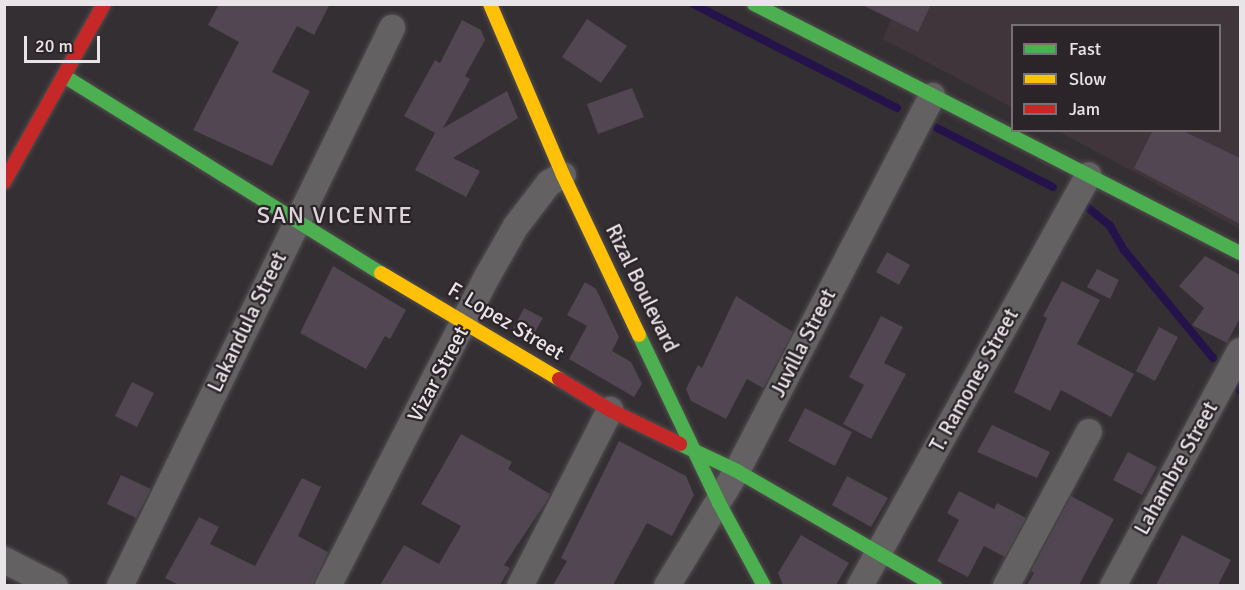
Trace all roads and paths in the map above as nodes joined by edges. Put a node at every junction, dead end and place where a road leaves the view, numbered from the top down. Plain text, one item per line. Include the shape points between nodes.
1 (104, 4) edge
2 (490, 4) edge
3 (754, 4) edge
4 (392, 28) dead end
5 (64, 76) junction
6 (932, 96) junction
7 (563, 175) junction
8 (1089, 175) junction
9 (4, 182) edge
10 (296, 222) junction
11 (1240, 253) edge
12 (466, 321) junction
13 (1240, 351) edge
14 (610, 410) junction
15 (1089, 432) dead end
16 (699, 456) junction
17 (737, 471) junction
18 (719, 503) junction
19 (879, 555) junction
20 (4, 560) edge
21 (54, 585) edge
22 (120, 585) edge
23 (328, 585) edge
24 (520, 585) edge
25 (667, 585) edge
26 (764, 585) edge
27 (860, 585) edge
28 (936, 585) edge
29 (1006, 585) edge
30 (1113, 585) edge

1 - 5 main road
2 - 7 main road, Rizal Boulevard
3 - 6 main road
4 - 10 street, Lakandula Street
5 - 9 main road
5 - 10 main road, F. Lopez Street
6 - 8 main road
6 - 17 street, Juvilla Street
7 - 12 street, Vizar Street via 549,183 516,226
7 - 16 main road, Rizal Boulevard
8 - 11 main road
8 - 19 street, T. Ramones Street via 982,362
10 - 12 main road, F. Lopez Street
10 - 22 street, Lakandula Street
12 - 14 main road, F. Lopez Street
12 - 23 street, Vizar Street
13 - 30 street, Lahambre Street
14 - 16 main road, F. Lopez Street
14 - 24 street
15 - 29 street
16 - 17 main road, F. Lopez Street
16 - 18 main road, Rizal Boulevard
17 - 18 street, Juvilla Street
17 - 19 main road, F. Lopez Street
18 - 25 street, Juvilla Street
18 - 26 main road, Rizal Boulevard
19 - 27 street, T. Ramones Street
19 - 28 main road, F. Lopez Street
20 - 21 street

